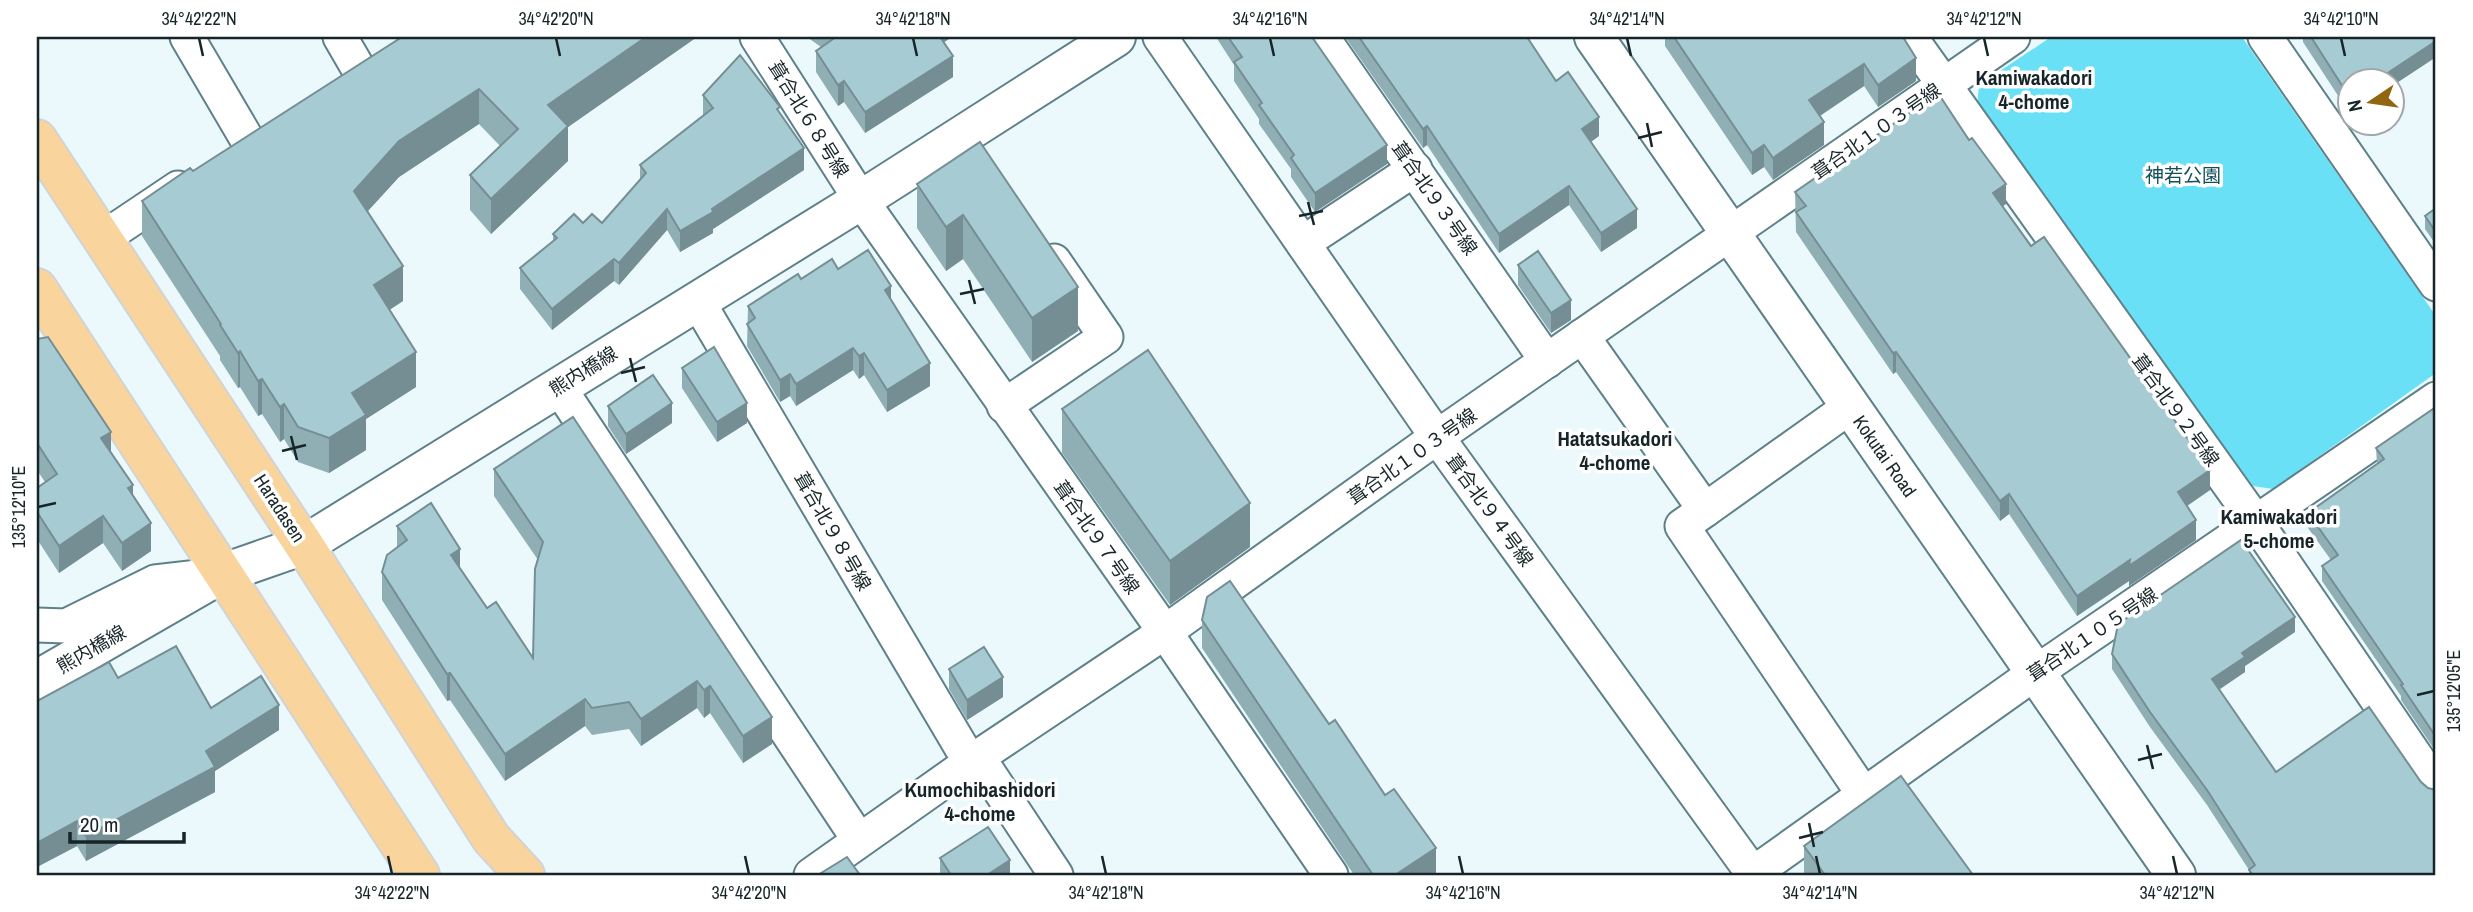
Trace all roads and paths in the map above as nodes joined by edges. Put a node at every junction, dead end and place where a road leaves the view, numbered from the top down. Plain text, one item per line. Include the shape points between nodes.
1 (187, 37) edge
2 (340, 37) edge
3 (757, 37) edge
4 (1116, 37) edge
5 (1160, 37) edge
6 (1322, 37) edge
7 (1594, 37) edge
8 (1910, 37) edge
9 (2013, 37) edge
10 (2265, 37) edge
11 (387, 49) edge
12 (1943, 84) junction
13 (37, 139) edge
14 (1415, 169) junction
15 (861, 201) junction
16 (1730, 232) junction
17 (1036, 234) edge
18 (102, 239) junction
19 (1303, 243) junction
20 (2436, 284) edge
21 (37, 288) edge
22 (697, 300) junction
23 (1582, 336) junction
24 (51, 340) edge
25 (1547, 360) junction
26 (558, 386) junction
27 (2436, 399) edge
28 (1004, 406) junction
29 (1851, 406) junction
30 (1437, 437) junction
31 (1705, 510) junction
32 (2256, 522) junction
33 (304, 545) junction
34 (222, 574) junction
35 (37, 625) edge
36 (1165, 632) junction
37 (2035, 673) junction
38 (37, 680) edge
39 (974, 759) junction
40 (2436, 786) edge
41 (1864, 795) junction
42 (859, 840) junction
43 (420, 875) edge
44 (524, 875) edge
45 (811, 875) edge
46 (1056, 875) edge
47 (1331, 875) edge
48 (1752, 875) edge
49 (2176, 875) edge

1 - 18 street via 237,149
2 - 11 street via 347,75
3 - 15 street, 葺合北６８号線
4 - 15 street, 熊内橋線 via 974,143
5 - 19 street, 葺合北９４号線
6 - 14 street, 葺合北９３号線
7 - 16 street, Kokutai Road
8 - 12 street, 葺合北９２号線
9 - 12 street, 葺合北１０３号線
10 - 20 street
12 - 16 street, 葺合北１０３号線
12 - 32 street, 葺合北９２号線
13 - 18 main road, Haradasen
14 - 19 street
14 - 25 street, 葺合北９３号線
15 - 22 street, 熊内橋線
15 - 28 street, 葺合北９７号線
16 - 23 street, 葺合北１０３号線
16 - 29 street, Kokutai Road
17 - 28 street via 1105,337
18 - 33 main road, Haradasen
19 - 30 street, 葺合北９４号線
21 - 24 main road
22 - 26 street, 熊内橋線
22 - 39 street, 葺合北９８号線
23 - 25 street, 葺合北１０３号線
23 - 31 street
24 - 34 main road
25 - 30 street, 葺合北１０３号線
26 - 33 street, 熊内橋線
26 - 42 street
27 - 32 street, 葺合北１０５号線
28 - 36 street, 葺合北９７号線
29 - 31 street
29 - 37 street, Kokutai Road
30 - 36 street, 葺合北１０３号線
30 - 48 street, 葺合北９４号線
31 - 41 street via 1682,526
32 - 37 street, 葺合北１０５号線
32 - 40 street, 葺合北９２号線
33 - 34 street, 熊内橋線
33 - 44 main road, Haradasen via 491,838
34 - 35 street via 155,582 66,626
34 - 38 street, 熊内橋線
34 - 43 main road
36 - 39 street, 葺合北１０３号線
36 - 47 street, 葺合北９７号線
37 - 41 street, 葺合北１０５号線
37 - 49 street, Kokutai Road
39 - 42 street, 葺合北１０３号線
39 - 46 street, 葺合北９８号線
41 - 48 street, 葺合北１０５号線
42 - 45 street, 葺合北１０３号線

